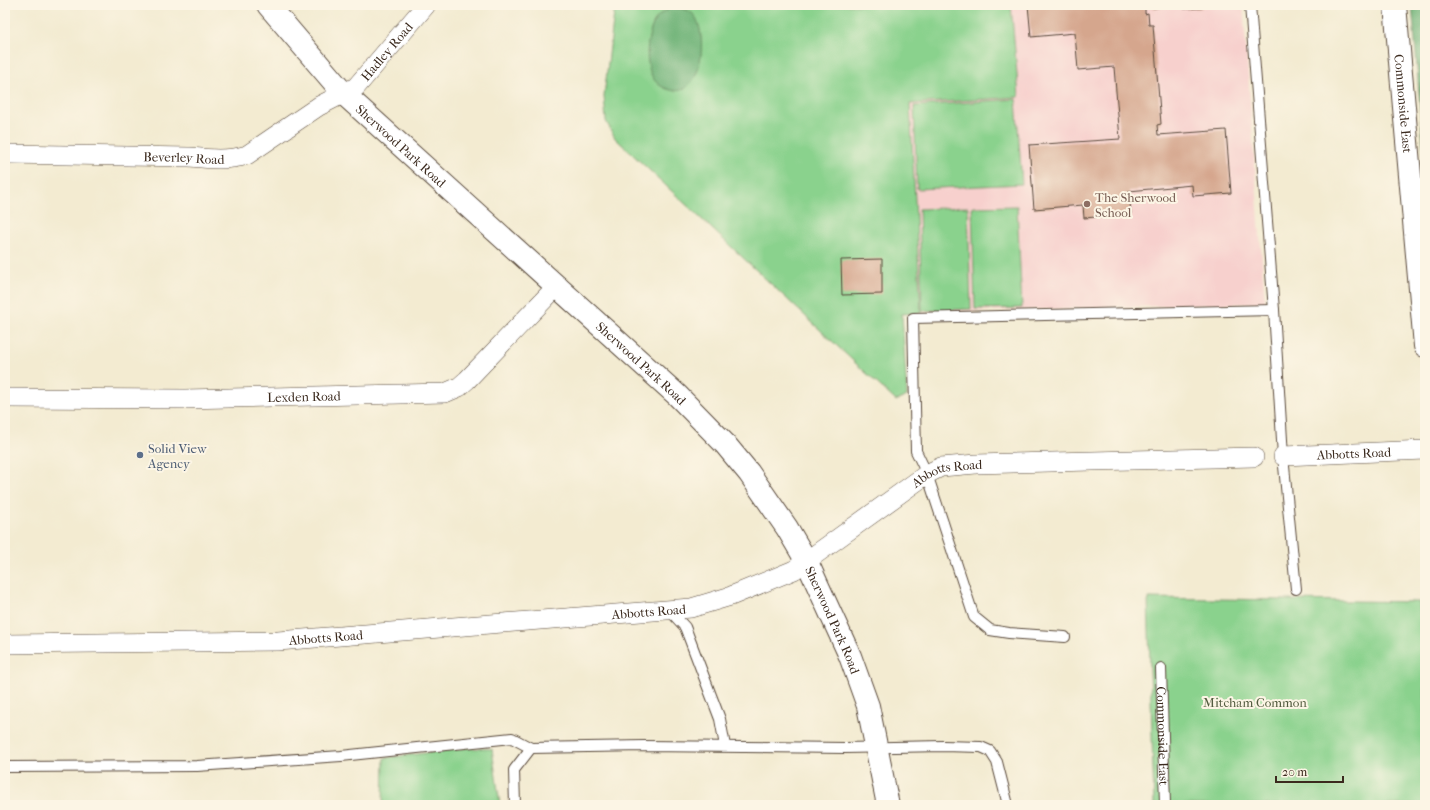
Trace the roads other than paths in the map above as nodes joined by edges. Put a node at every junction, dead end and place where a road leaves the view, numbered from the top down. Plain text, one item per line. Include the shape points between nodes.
1 (268, 5) edge
2 (426, 5) edge
3 (1250, 5) edge
4 (1395, 5) edge
5 (344, 94) junction
6 (5, 154) edge
7 (558, 285) junction
8 (1274, 310) junction
9 (1425, 346) edge
10 (5, 398) edge
11 (1425, 450) edge
12 (1283, 456) junction
13 (1254, 457) dead end
14 (927, 474) junction
15 (807, 562) junction
16 (1296, 589) dead end
17 (670, 611) junction
18 (1065, 636) dead end
19 (5, 644) edge
20 (1161, 668) dead end
21 (725, 746) junction
22 (531, 748) junction
23 (877, 748) junction
24 (5, 767) edge
25 (515, 805) edge
26 (888, 805) edge
27 (1008, 805) edge
28 (1165, 805) edge

1 - 5 street, Sherwood Park Road
2 - 5 street, Hadley Road via 362,81
3 - 8 lane
4 - 9 street, Commonside East
5 - 6 street, Beverley Road via 319,106 247,155 234,159
5 - 7 street, Sherwood Park Road
7 - 10 street, Lexden Road via 467,380 445,393 185,399
7 - 15 street, Sherwood Park Road via 678,395 725,444 760,489
8 - 12 lane
8 - 14 lane via 913,318 916,452
11 - 12 street, Abbotts Road
12 - 16 lane
13 - 14 street, Abbotts Road via 976,464 941,467
14 - 15 street, Abbotts Road
14 - 18 lane via 974,618 990,630 1009,634
15 - 17 street, Abbotts Road via 794,570 713,603
15 - 23 street, Sherwood Park Road via 850,656 868,706
17 - 19 street, Abbotts Road via 278,641
17 - 21 lane via 685,627 720,719
20 - 28 lane, Commonside East
21 - 22 lane
21 - 23 lane
22 - 24 lane via 512,738 341,756 205,766
22 - 25 lane via 514,770
23 - 26 street, Sherwood Park Road
23 - 27 lane via 985,748 997,762

